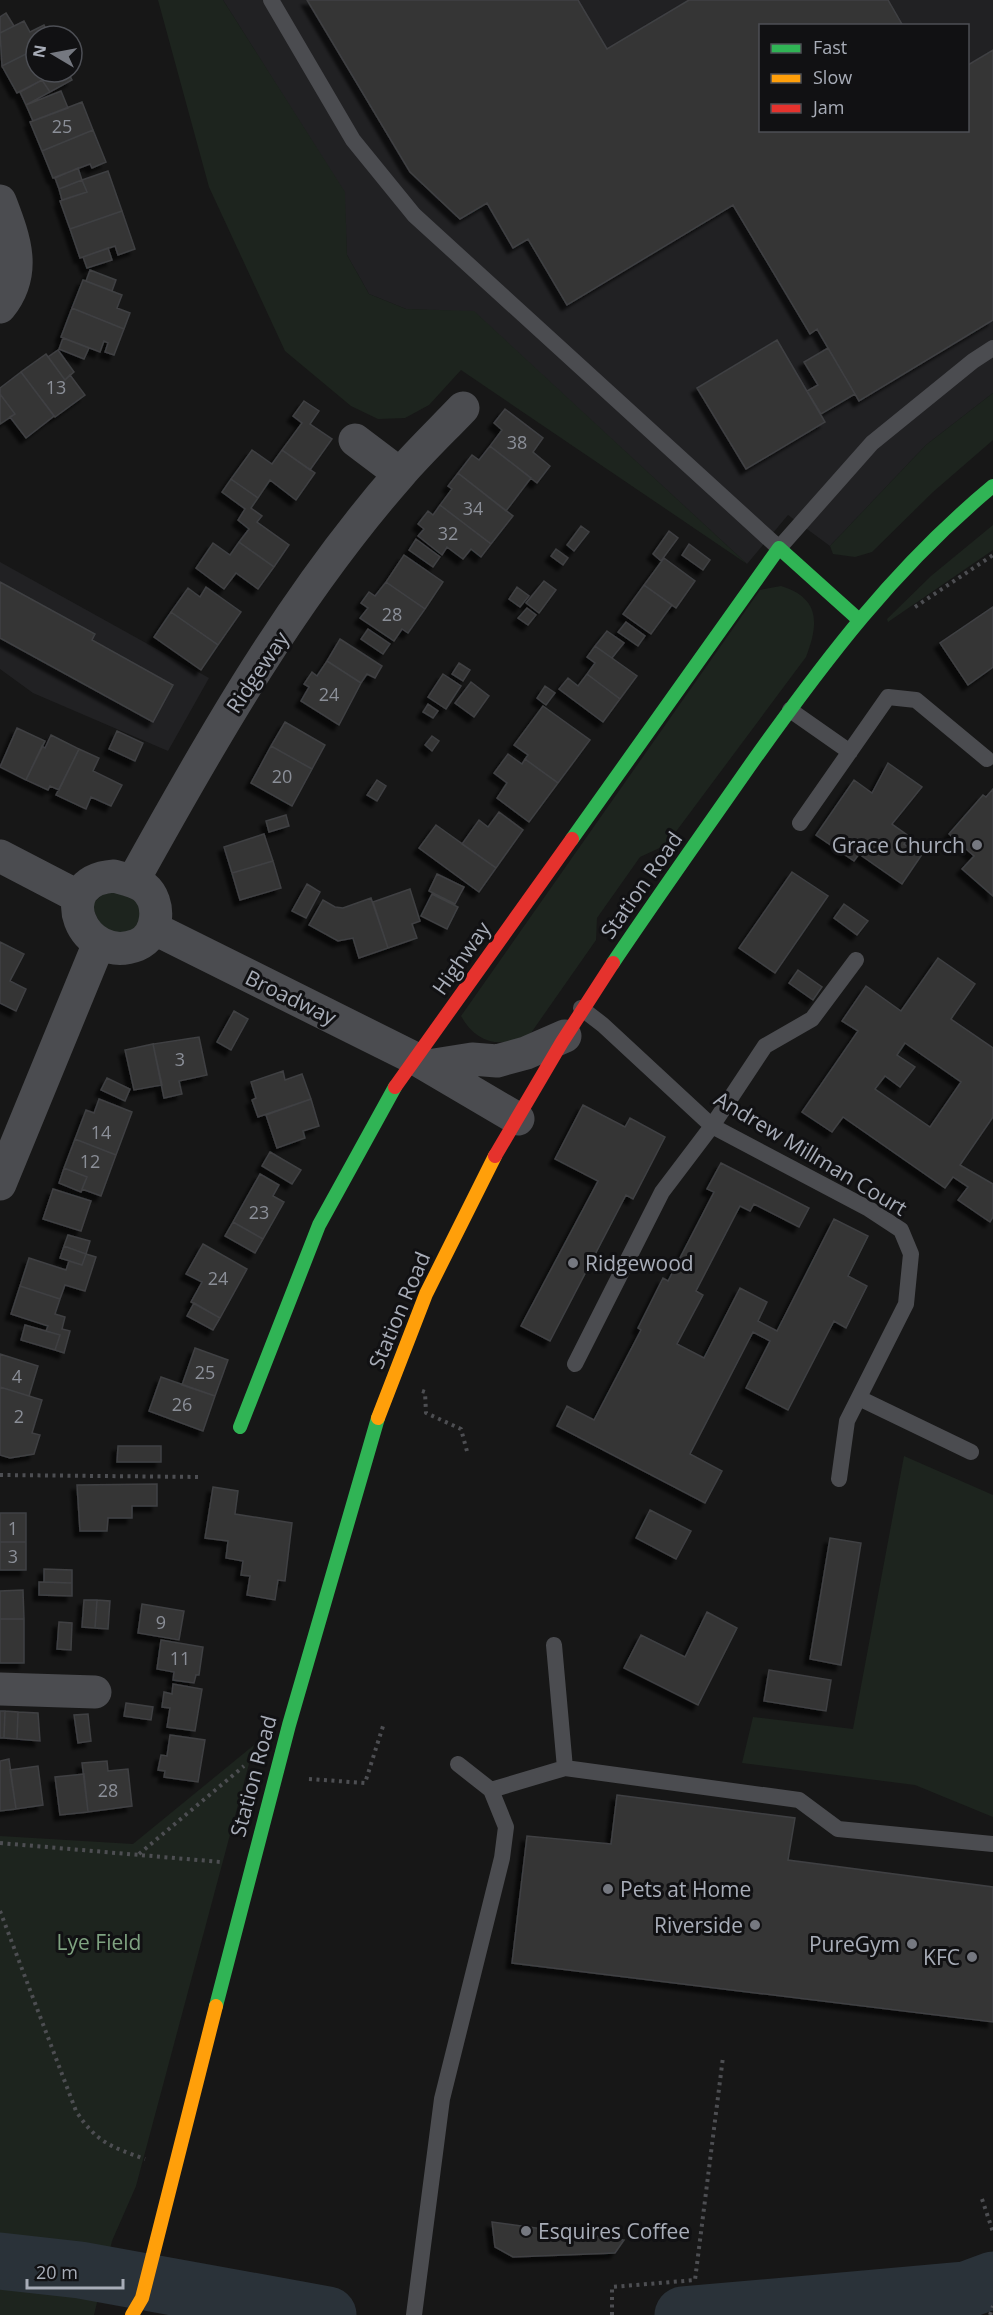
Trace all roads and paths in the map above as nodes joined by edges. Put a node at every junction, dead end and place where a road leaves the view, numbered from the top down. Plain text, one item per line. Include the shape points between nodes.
1 (271, 0) edge
2 (0, 201) edge
3 (0, 307) edge
4 (993, 348) edge
5 (463, 408) dead end
6 (355, 440) dead end
7 (400, 474) junction
8 (993, 486) edge
9 (779, 548) junction
10 (993, 555) edge
11 (906, 614) dead end
12 (858, 620) junction
13 (790, 710) junction
14 (850, 752) junction
15 (987, 759) dead end
16 (800, 823) dead end
17 (0, 856) edge
18 (133, 881) junction
19 (79, 897) junction
20 (153, 928) junction
21 (99, 943) junction
22 (856, 960) dead end
23 (581, 1008) junction
24 (565, 1036) junction
25 (422, 1062) junction
26 (518, 1119) junction
27 (712, 1126) junction
28 (0, 1184) edge
29 (575, 1364) dead end
30 (393, 1378) junction
31 (859, 1398) junction
32 (240, 1427) dead end
33 (971, 1452) dead end
34 (468, 1455) dead end
35 (0, 1474) edge
36 (202, 1477) dead end
37 (839, 1479) dead end
38 (554, 1645) dead end
39 (0, 1689) edge
40 (95, 1692) dead end
41 (384, 1723) dead end
42 (458, 1764) dead end
43 (565, 1768) junction
44 (274, 1776) junction
45 (492, 1790) junction
46 (0, 1843) edge
47 (993, 1844) edge
48 (139, 1854) junction
49 (251, 1865) junction
50 (0, 1911) edge
51 (723, 2057) dead end
52 (152, 2161) dead end
53 (982, 2199) dead end
54 (993, 2232) edge
55 (142, 2298) junction
56 (414, 2310) edge
57 (132, 2315) edge
58 (144, 2315) edge
59 (612, 2315) edge

1 - 9 lane via 353,140 414,214
2 - 3 street via 15,241 18,263 14,284
4 - 9 lane via 872,443
5 - 7 street, Ridgeway
6 - 7 street
7 - 18 street, Ridgeway via 266,656 207,747
8 - 12 main road, Station Road via 924,544
9 - 12 main road
9 - 25 main road, Highway
10 - 11 path
12 - 13 main road, Station Road
13 - 14 lane
13 - 23 main road, Station Road
14 - 15 lane via 888,697 916,700
14 - 16 lane
17 - 19 street
18 - 19 street via 100,877 86,884
18 - 20 street via 145,888 154,901
19 - 21 street via 78,917 86,932
20 - 21 street via 143,942 129,948 113,949
20 - 25 street, Broadway
21 - 28 street
22 - 27 lane via 812,1019 765,1046
23 - 24 main road, Station Road
23 - 27 lane, Andrew Millman Court
24 - 25 street via 526,1053 497,1060
24 - 26 main road, Station Road
25 - 26 street, Broadway
25 - 32 main road, Highway via 398,1082 319,1225
26 - 30 main road, Station Road via 427,1291
27 - 29 lane via 662,1192
27 - 31 lane, Andrew Millman Court via 901,1230 911,1254 906,1304
30 - 34 path via 425,1392 426,1413 460,1429
30 - 44 main road, Station Road
31 - 33 lane
31 - 37 lane, Andrew Millman Court via 847,1421
35 - 36 path
38 - 43 lane
39 - 40 street
41 - 44 path via 365,1783
42 - 45 lane
43 - 45 lane
43 - 47 lane via 799,1800 838,1829
44 - 48 path via 244,1765
44 - 49 main road, Station Road
45 - 56 lane via 506,1827 502,1858 442,2100
46 - 48 path
48 - 49 path
49 - 55 main road, Station Road
50 - 52 path via 76,2111 89,2131 104,2144
51 - 59 path via 695,2280 612,2287
53 - 54 path
55 - 57 main road, Station Road
55 - 58 main road, Station Road

